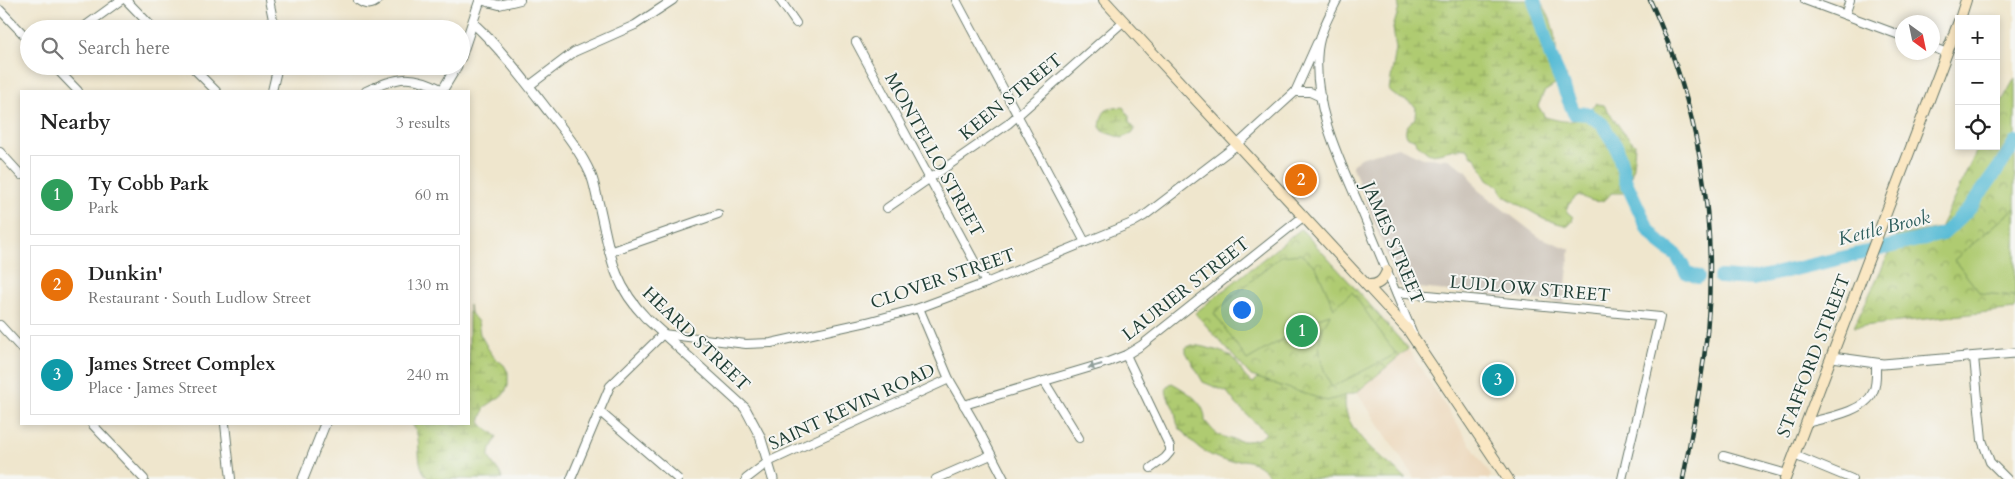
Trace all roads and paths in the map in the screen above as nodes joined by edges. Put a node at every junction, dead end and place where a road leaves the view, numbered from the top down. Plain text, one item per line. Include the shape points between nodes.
1 (121, 0) edge
2 (126, 0) edge
3 (269, 0) edge
4 (358, 0) edge
5 (378, 0) edge
6 (480, 0) edge
7 (520, 0) edge
8 (673, 0) edge
9 (780, 0) edge
10 (956, 0) edge
11 (1104, 0) edge
12 (1338, 0) edge
13 (1805, 0) edge
14 (1850, 0) edge
15 (1966, 0) edge
16 (0, 10) edge
17 (1845, 15) junction
18 (1961, 15) edge
19 (93, 20) edge
20 (145, 20) edge
21 (273, 20) edge
22 (1124, 21) junction
23 (472, 23) junction
24 (796, 23) dead end
25 (470, 29) edge
26 (20, 31) edge
27 (1955, 31) edge
28 (1322, 33) junction
29 (1895, 33) edge
30 (856, 42) dead end
31 (1940, 50) edge
32 (1947, 53) junction
33 (63, 75) edge
34 (200, 75) edge
35 (276, 75) edge
36 (452, 75) edge
37 (529, 86) junction
38 (77, 90) edge
39 (215, 90) edge
40 (272, 90) edge
41 (368, 90) edge
42 (441, 90) edge
43 (444, 90) edge
44 (1295, 92) junction
45 (1321, 97) junction
46 (1018, 115) junction
47 (1238, 144) junction
48 (0, 152) edge
49 (20, 174) edge
50 (929, 178) junction
51 (887, 208) dead end
52 (718, 214) dead end
53 (1304, 216) junction
54 (1085, 242) junction
55 (610, 252) junction
56 (1387, 271) junction
57 (986, 283) junction
58 (1367, 285) junction
59 (1396, 292) junction
60 (918, 308) junction
61 (0, 325) edge
62 (663, 334) junction
63 (1416, 340) junction
64 (20, 347) edge
65 (2015, 353) edge
66 (1126, 355) junction
67 (1832, 357) junction
68 (1974, 358) junction
69 (1876, 364) junction
70 (949, 379) junction
71 (1044, 381) junction
72 (964, 405) junction
73 (599, 411) junction
74 (1806, 423) junction
75 (93, 425) edge
76 (225, 425) edge
77 (325, 425) edge
78 (1079, 438) dead end
79 (992, 454) junction
80 (1794, 455) junction
81 (1724, 456) dead end
82 (768, 462) junction
83 (1151, 468) dead end
84 (1786, 476) edge
85 (144, 479) edge
86 (231, 479) edge
87 (303, 479) edge
88 (572, 479) edge
89 (678, 479) edge
90 (746, 479) edge
91 (773, 479) edge
92 (936, 479) edge
93 (1004, 479) edge
94 (1508, 479) edge
95 (1622, 479) edge
96 (1852, 479) edge
97 (2007, 479) edge

1 - 19 street
2 - 20 street
3 - 21 street
4 - 5 street via 367,4
6 - 7 street via 499,5
6 - 23 street
8 - 37 street via 635,25 574,52
9 - 24 street
10 - 46 street
11 - 22 main road
12 - 28 street, JAMES STREET
13 - 17 street
14 - 17 street
15 - 18 main road, STAFFORD STREET
16 - 26 street
17 - 29 street
22 - 46 street, KEEN STREET
22 - 47 main road
23 - 25 street
23 - 37 street, HEARD STREET
27 - 32 main road, STAFFORD STREET
28 - 44 street, CLOVER STREET
28 - 45 street, JAMES STREET via 1318,64
30 - 50 street, MONTELLO STREET
31 - 32 street
32 - 67 main road, STAFFORD STREET
33 - 38 street
34 - 39 street
35 - 40 street
36 - 43 street
37 - 55 street, HEARD STREET via 586,165 595,188
41 - 42 street via 404,78 427,82
44 - 45 street via 1310,92
44 - 47 street, CLOVER STREET
45 - 56 street, JAMES STREET via 1336,152
46 - 50 street, KEEN STREET
46 - 54 street
47 - 53 main road
47 - 54 street, CLOVER STREET via 1144,216
48 - 49 street
50 - 51 street, KEEN STREET
50 - 57 street, MONTELLO STREET
52 - 55 street
53 - 58 main road
53 - 66 street, LAURIER STREET
54 - 57 street, CLOVER STREET
55 - 62 street, HEARD STREET via 623,289 634,306
56 - 58 main road via 1381,281
56 - 59 street, JAMES STREET
57 - 60 street, CLOVER STREET
58 - 63 main road
59 - 63 street, JAMES STREET
59 - 95 street, LUDLOW STREET via 1660,318
60 - 62 street, CLOVER STREET via 771,343 746,344
60 - 70 street
61 - 64 street
62 - 73 street via 610,386
62 - 82 street, HEARD STREET via 745,408 760,436
63 - 94 main road, JAMES STREET
65 - 68 street
66 -> 71 street, LAURIER STREET
66 - 83 street via 1170,447 1165,458
67 - 69 street
67 - 74 main road, STAFFORD STREET
68 - 69 street
68 - 97 street via 1982,440 1990,462
69 - 74 street via 1875,386 1867,400 1837,416
70 - 72 street
70 - 82 street, SAINT KEVIN ROAD
71 - 72 street, LAURIER STREET
71 - 78 street
72 - 79 street
73 - 88 street
73 - 89 street
74 - 80 main road, STAFFORD STREET
75 - 85 street
76 - 86 street
77 - 87 street
79 - 92 street
79 - 93 street
80 - 84 main road, STAFFORD STREET
80 - 96 street
81 - 84 street
82 - 90 street, SAINT KEVIN ROAD
82 - 91 street, HEARD STREET

